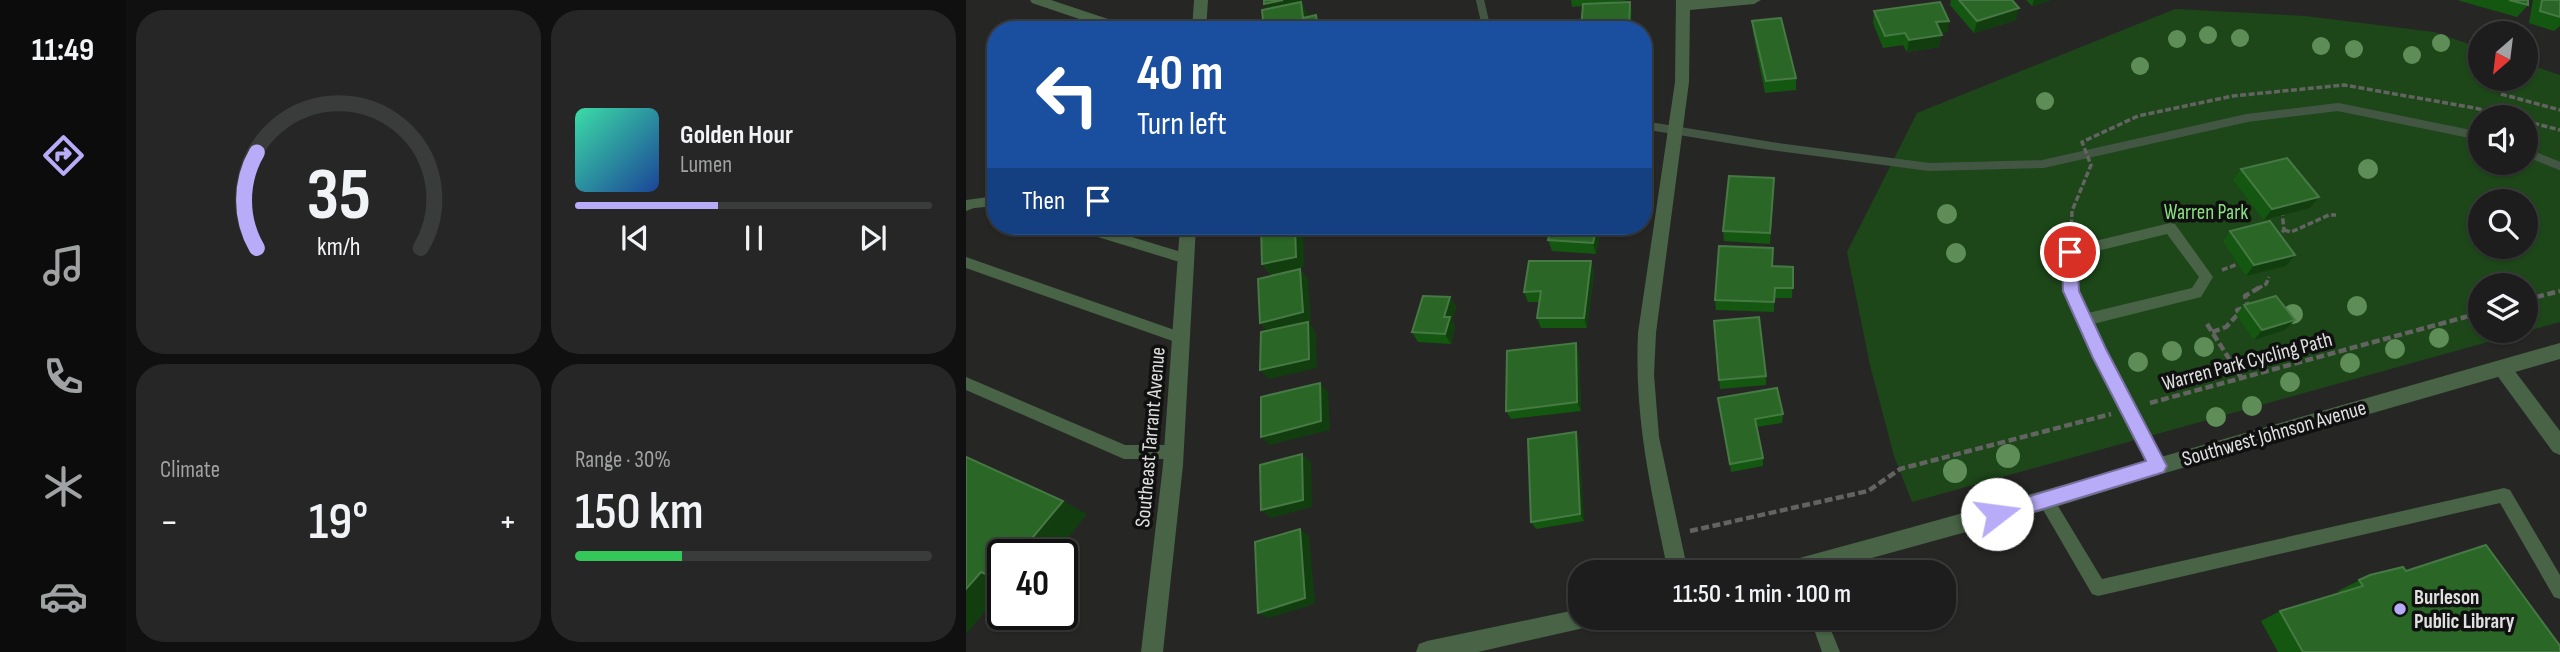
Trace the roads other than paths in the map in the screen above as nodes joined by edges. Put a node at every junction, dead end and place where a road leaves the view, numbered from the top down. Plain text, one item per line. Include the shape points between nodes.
1 (1037, 0) edge
2 (1201, 0) edge
3 (1754, 0) edge
4 (1684, 3) edge
5 (1100, 21) edge
6 (1200, 21) edge
7 (987, 202) edge
8 (966, 206) edge
9 (1108, 235) edge
10 (1187, 235) edge
11 (1186, 260) junction
12 (966, 262) edge
13 (2084, 320) junction
14 (1181, 338) junction
15 (2560, 351) edge
16 (2502, 368) junction
17 (966, 383) edge
18 (2560, 446) edge
19 (1174, 452) junction
20 (2158, 466) junction
21 (2046, 501) junction
22 (1675, 560) edge
23 (1835, 560) edge
24 (2560, 591) edge
25 (1568, 623) edge
26 (1823, 630) edge
27 (1152, 652) edge
28 (1427, 652) edge
29 (1831, 652) edge

1 - 5 street
2 - 6 street
3 - 4 street
4 - 22 street via 1682,82 1645,374 1650,437
7 - 8 lane
9 - 11 lane
10 - 11 street, Southeast Tarrant Avenue
11 - 14 street, Southeast Tarrant Avenue
12 - 14 lane
13 - 13 lane via 2071,291 2070,252 2170,228 2206,277 2196,293
13 - 20 lane
14 - 19 street, Southeast Tarrant Avenue
15 - 16 street, Southwest Johnson Avenue
16 - 18 street
16 - 20 street, Southwest Johnson Avenue
17 - 19 lane via 1124,452
19 - 27 street, Southeast Tarrant Avenue
20 - 21 street, Southwest Johnson Avenue
21 - 23 street, Southwest Johnson Avenue
21 - 24 lane via 2098,588 2504,495
25 - 28 street
26 - 29 lane

